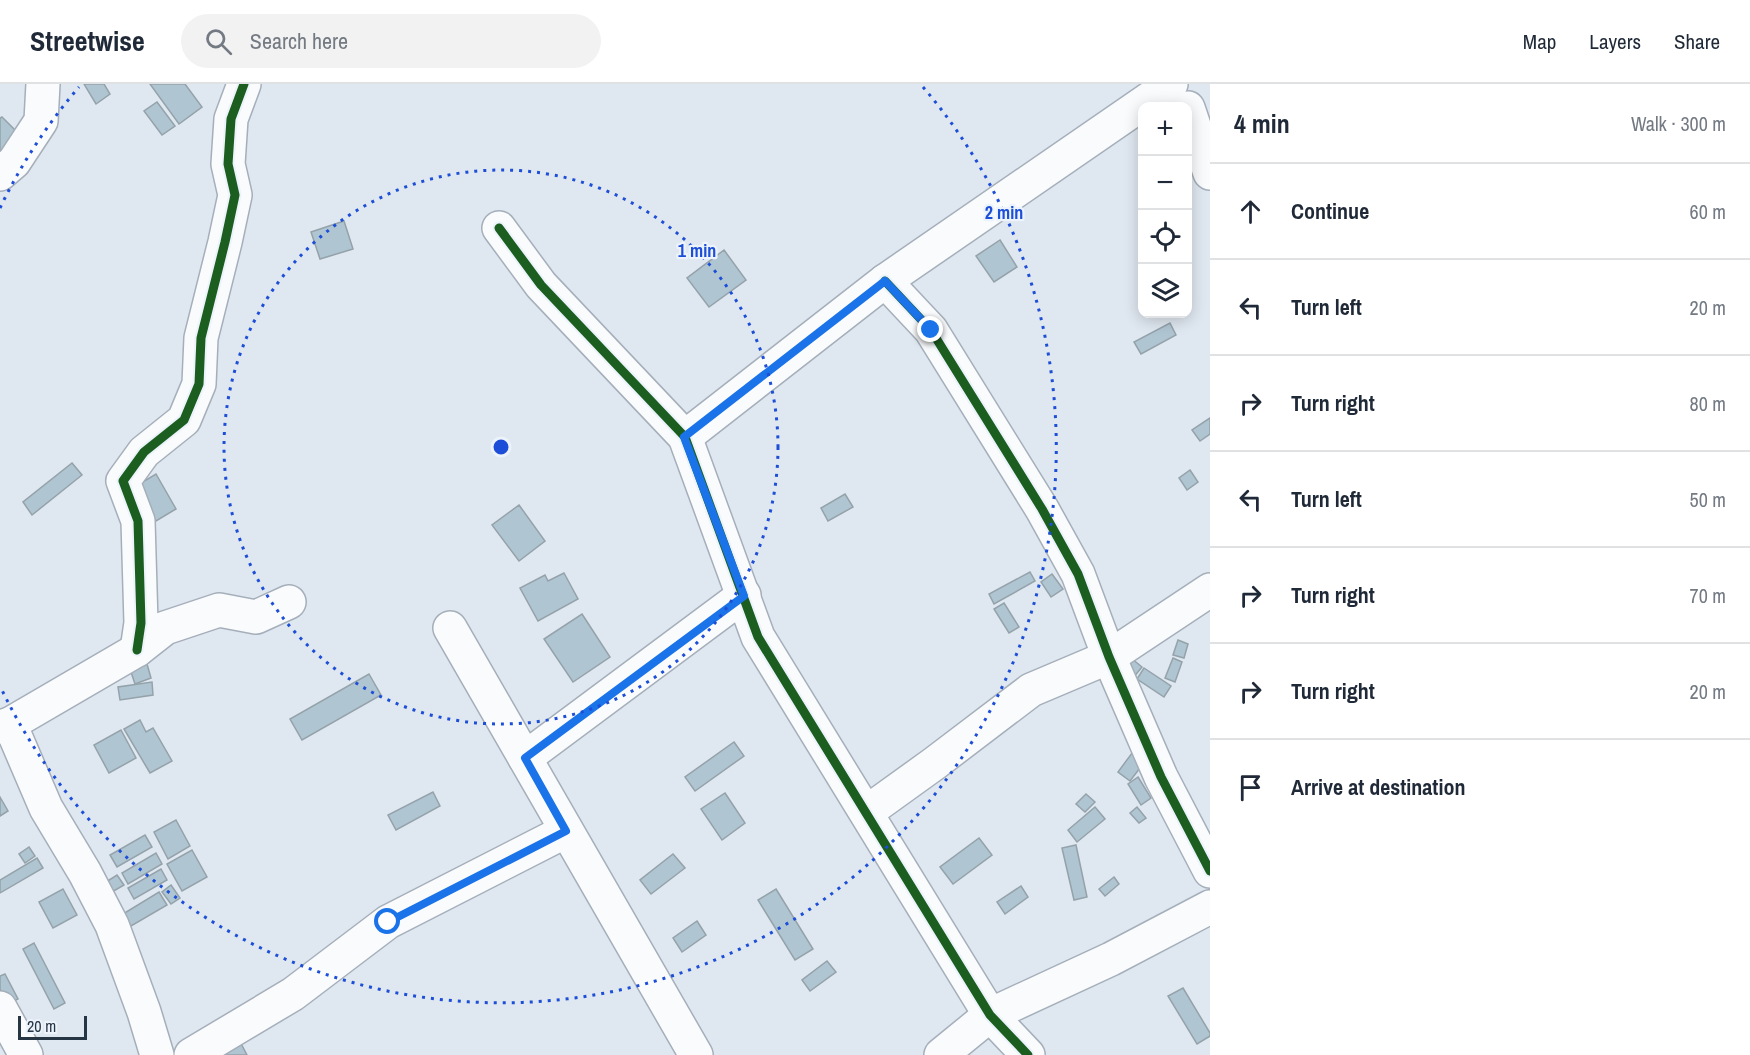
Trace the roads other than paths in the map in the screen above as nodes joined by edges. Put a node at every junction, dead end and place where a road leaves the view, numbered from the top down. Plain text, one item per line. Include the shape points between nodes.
1 (43, 84) edge
2 (244, 84) edge
3 (1171, 84) edge
4 (1179, 84) edge
5 (1185, 102) edge
6 (1192, 121) edge
7 (1210, 173) edge
8 (0, 174) edge
9 (499, 228) dead end
10 (885, 281) junction
11 (684, 437) junction
12 (1210, 590) edge
13 (744, 596) junction
14 (289, 603) dead end
15 (450, 628) dead end
16 (136, 650) junction
17 (1108, 657) junction
18 (5, 725) edge
19 (525, 758) junction
20 (867, 812) junction
21 (566, 831) junction
22 (1210, 871) edge
23 (1210, 907) edge
24 (0, 1008) edge
25 (990, 1015) junction
26 (26, 1055) edge
27 (157, 1055) edge
28 (191, 1055) edge
29 (696, 1055) edge
30 (941, 1055) edge
31 (1028, 1055) edge

1 - 8 street via 40,121 14,162
2 - 16 street via 231,119 228,164 235,195 201,338 199,384 184,420 144,452 123,481 138,521 141,623
3 - 10 street
4 - 5 street
6 - 7 street
9 - 11 street via 541,285
10 - 11 street
10 - 17 street via 931,330 1042,509 1078,574
11 - 13 street
12 - 17 street
13 - 19 street
13 - 20 street via 758,637
14 - 16 street via 256,617 219,610 165,628
15 - 19 street
16 - 18 street
17 - 20 street via 1031,690
17 - 22 street via 1161,777
18 - 27 street via 112,926
19 - 21 street
20 - 25 street
21 - 28 street via 388,922 293,994
21 - 29 street
23 - 25 street via 1111,959
24 - 26 street
25 - 30 street
25 - 31 street

